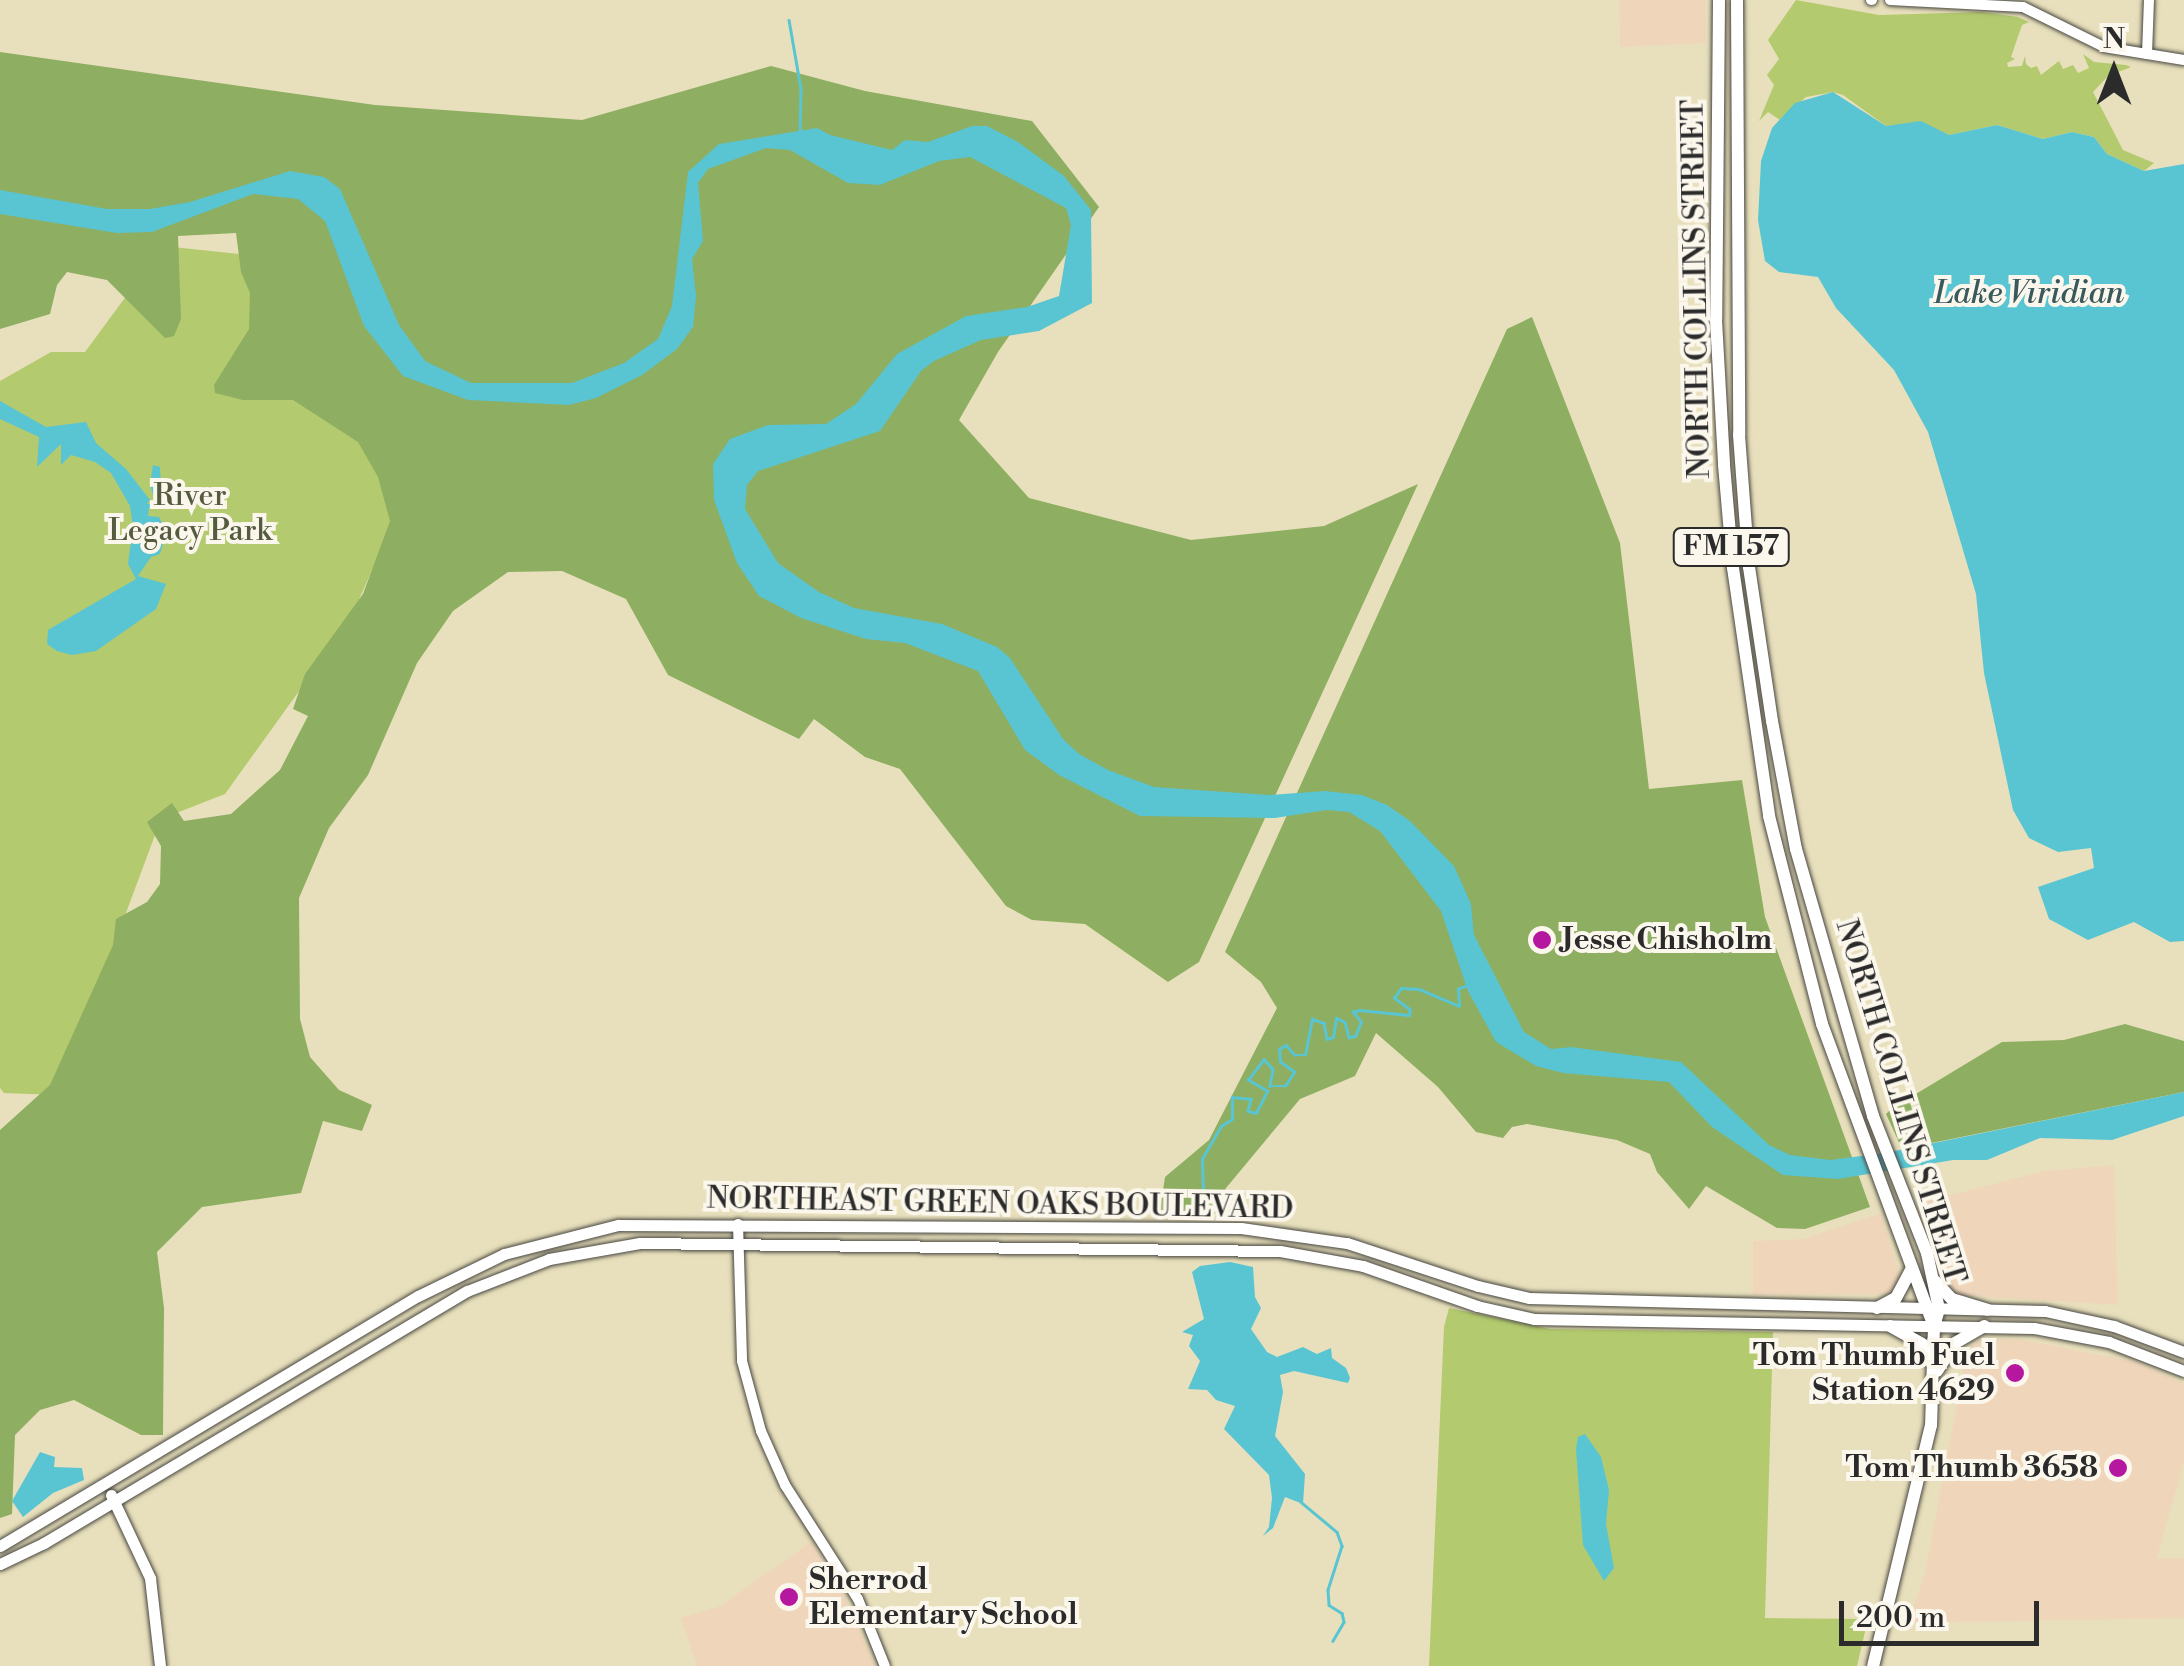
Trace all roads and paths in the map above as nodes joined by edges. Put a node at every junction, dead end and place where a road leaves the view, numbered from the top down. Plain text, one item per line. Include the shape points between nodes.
1 (1718, 0) edge
2 (1737, 0) edge
3 (1745, 0) edge
4 (1890, 0) edge
5 (2148, 0) edge
6 (1738, 40) junction
7 (2147, 54) junction
8 (2184, 60) edge
9 (1742, 464) junction
10 (1724, 466) junction
11 (738, 1224) junction
12 (737, 1242) junction
13 (1913, 1266) junction
14 (1933, 1278) junction
15 (1778, 1306) junction
16 (1877, 1308) junction
17 (1931, 1309) junction
18 (1987, 1310) junction
19 (1778, 1324) junction
20 (1890, 1326) junction
21 (1934, 1326) junction
22 (1984, 1326) junction
23 (2114, 1326) junction
24 (2108, 1342) junction
25 (2184, 1352) edge
26 (2184, 1370) edge
27 (1936, 1374) junction
28 (221, 1416) junction
29 (231, 1431) junction
30 (105, 1485) junction
31 (113, 1500) junction
32 (0, 1546) edge
33 (0, 1564) edge
34 (160, 1666) edge
35 (885, 1666) edge
36 (1873, 1666) edge

1 - 10 main road, NORTH COLLINS STREET / FM 157 via 1716,320
2 - 6 main road, NORTH COLLINS STREET / FM 157
3 - 6 main road
4 - 7 street via 2023,8 2104,47
5 - 7 street
6 - 9 main road, NORTH COLLINS STREET / FM 157
7 - 8 street
9 - 10 main road
9 - 14 main road, NORTH COLLINS STREET / FM 157 via 1752,594 1787,812 1874,1116
10 - 13 main road, NORTH COLLINS STREET / FM 157 via 1768,816 1822,1024
11 - 12 street
11 - 15 main road, NORTHEAST GREEN OAKS BOULEVARD via 1241,1228 1347,1242 1529,1298
11 - 28 main road, NORTHEAST GREEN OAKS BOULEVARD via 618,1226 504,1254 418,1296
12 - 19 main road, NORTHEAST GREEN OAKS BOULEVARD via 1266,1250 1363,1266 1534,1319
12 - 29 main road, NORTHEAST GREEN OAKS BOULEVARD via 622,1245 508,1274 426,1311
12 - 35 street via 742,1361 761,1430 784,1485 858,1599
13 - 16 main road via 1896,1298
13 - 17 main road, NORTH COLLINS STREET / FM 157
14 - 17 main road, NORTH COLLINS STREET / FM 157
14 - 18 main road via 1952,1299
15 - 16 main road, NORTHEAST GREEN OAKS BOULEVARD
15 - 19 main road
16 - 17 main road, NORTHEAST GREEN OAKS BOULEVARD
17 - 18 main road, NORTHEAST GREEN OAKS BOULEVARD
17 - 21 main road, NORTH COLLINS STREET / FM 157
18 - 23 main road, NORTHEAST GREEN OAKS BOULEVARD via 2046,1311
19 - 20 main road, NORTHEAST GREEN OAKS BOULEVARD
20 - 21 main road, NORTHEAST GREEN OAKS BOULEVARD
20 - 27 main road via 1922,1344
21 - 22 main road, NORTHEAST GREEN OAKS BOULEVARD
21 - 27 main road, NORTH COLLINS STREET / FM 157
22 - 24 main road, NORTHEAST GREEN OAKS BOULEVARD
22 - 27 main road via 1958,1340
23 - 24 main road
23 - 25 main road, NORTHEAST GREEN OAKS BOULEVARD
24 - 26 main road, NORTHEAST GREEN OAKS BOULEVARD
27 - 36 main road, NORTH COLLINS STREET / FM 157 via 1929,1438
28 - 29 main road
28 - 30 main road, NORTHEAST GREEN OAKS BOULEVARD
29 - 31 main road, NORTHEAST GREEN OAKS BOULEVARD
30 - 31 main road
30 - 32 main road, NORTHEAST GREEN OAKS BOULEVARD
31 - 33 main road, NORTHEAST GREEN OAKS BOULEVARD
31 - 34 main road via 150,1578

